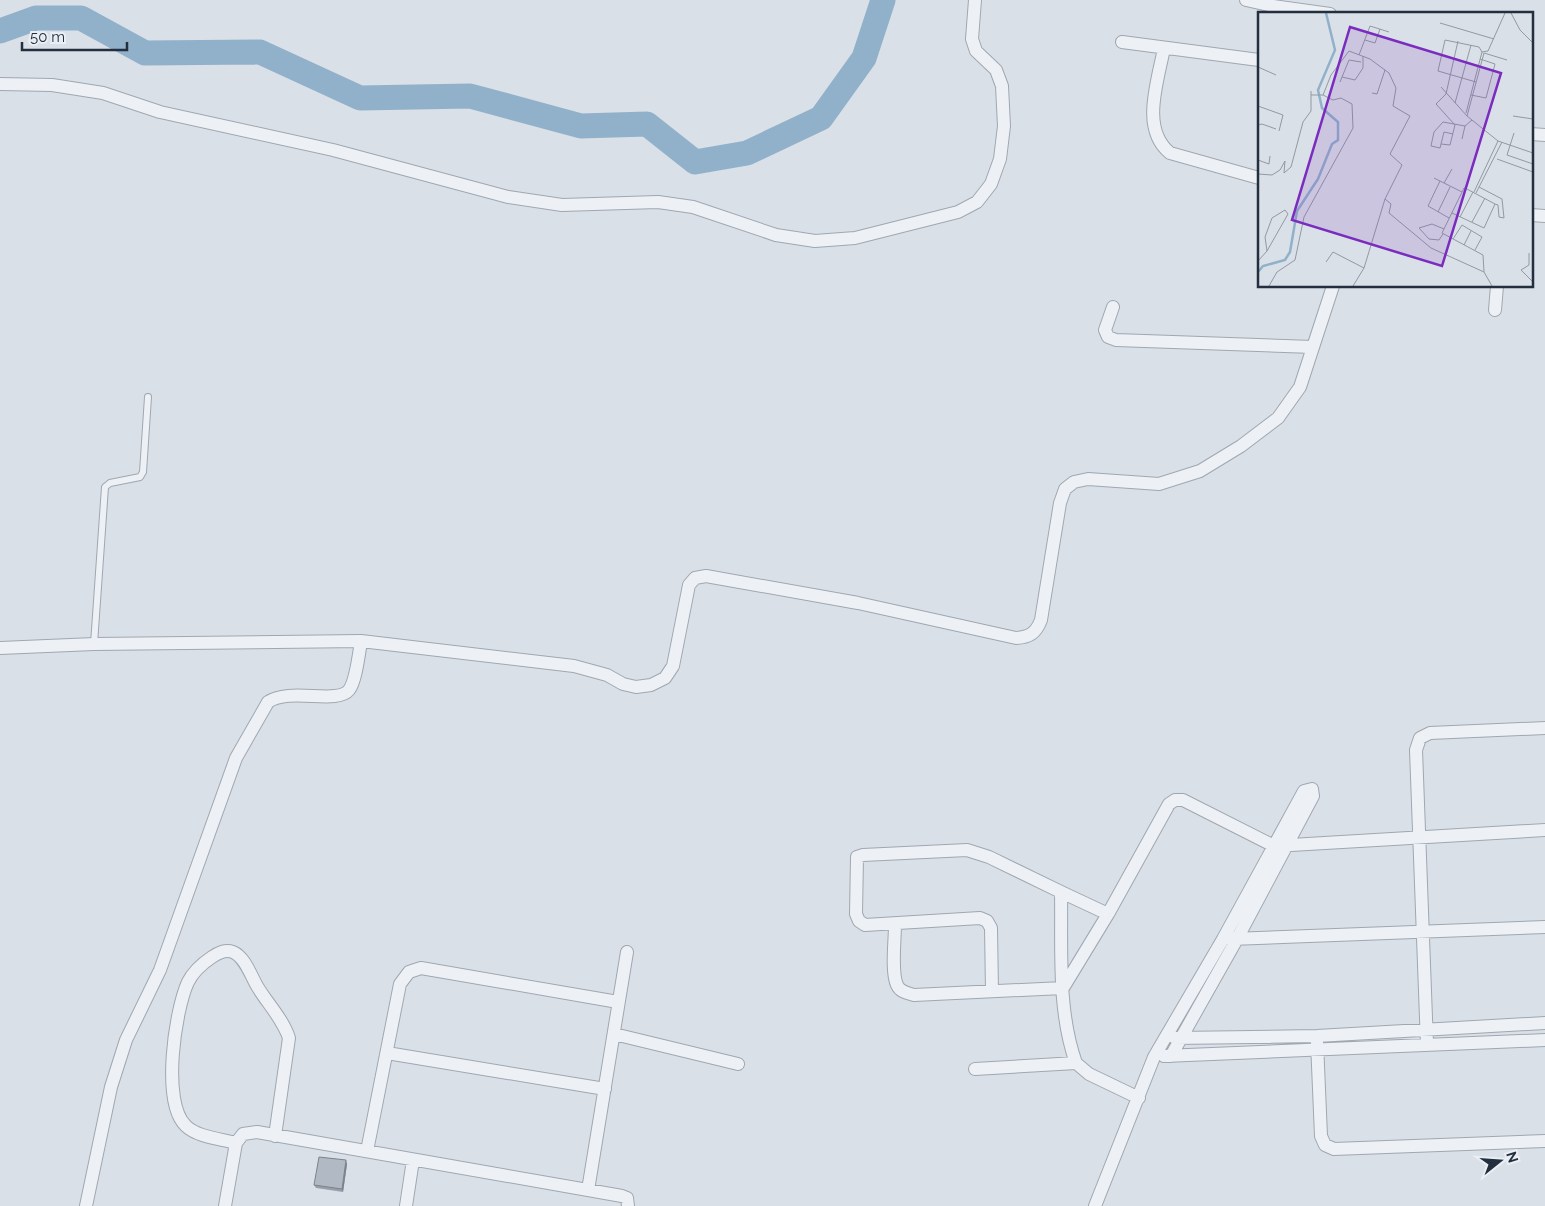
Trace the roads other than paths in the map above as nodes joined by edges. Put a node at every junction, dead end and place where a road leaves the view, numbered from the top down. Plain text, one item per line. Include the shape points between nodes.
1 (975, 0) edge
2 (1246, 0) edge
3 (1316, 12) edge
4 (1122, 42) dead end
5 (1164, 48) junction
6 (1258, 60) edge
7 (0, 84) edge
8 (1532, 134) edge
9 (1545, 135) edge
10 (1258, 178) edge
11 (1532, 215) edge
12 (1545, 216) edge
13 (1332, 288) edge
14 (1497, 288) edge
15 (1113, 307) dead end
16 (1494, 310) dead end
17 (1313, 347) junction
18 (148, 397) dead end
19 (361, 641) junction
20 (94, 644) junction
21 (0, 648) edge
22 (1545, 728) edge
23 (1545, 830) edge
24 (1418, 838) junction
25 (1288, 845) junction
26 (1274, 846) junction
27 (1061, 892) junction
28 (1108, 914) junction
29 (895, 924) junction
30 (1545, 927) edge
31 (1423, 931) junction
32 (1223, 939) junction
33 (1237, 939) junction
34 (627, 952) dead end
35 (1063, 988) junction
36 (992, 991) junction
37 (618, 1002) junction
38 (1545, 1023) edge
39 (1427, 1029) junction
40 (614, 1034) junction
41 (1317, 1036) junction
42 (1166, 1038) junction
43 (1181, 1038) junction
44 (1545, 1040) edge
45 (1427, 1045) junction
46 (1318, 1050) junction
47 (386, 1053) junction
48 (1171, 1056) junction
49 (1154, 1057) junction
50 (1076, 1063) junction
51 (738, 1064) dead end
52 (975, 1069) dead end
53 (605, 1089) junction
54 (1139, 1098) junction
55 (275, 1136) junction
56 (1545, 1141) edge
57 (236, 1143) junction
58 (367, 1152) junction
59 (414, 1160) junction
60 (588, 1190) junction
61 (86, 1206) edge
62 (225, 1206) edge
63 (406, 1206) edge
64 (628, 1206) edge
65 (1095, 1206) edge

1 - 7 street via 972,39 976,51 996,70 1002,86 1004,126 1000,159 991,184 977,202 958,212 855,238 815,241 776,235 693,206 658,202 562,205 508,197 333,150 160,112 103,93 52,85
2 - 3 street
4 - 5 street
5 - 6 street
5 - 10 street via 1154,111 1154,130 1160,144 1170,153
8 - 9 street
11 - 12 street
13 - 17 street
14 - 16 street
15 - 17 street via 1105,330 1108,337 1116,340
17 - 19 street via 1300,387 1278,418 1200,471 1159,484 1088,480 1074,482 1065,489 1060,502 1041,620 1037,631 1027,637 1016,638 858,603 706,576 695,578 689,585 673,666 665,678 651,685 636,687 623,684 606,675 574,666
18 - 20 lane via 144,472 140,477 110,482 105,487
19 - 20 street
19 - 61 street via 350,690 334,697 276,696 262,710 241,747 160,970 126,1040 111,1087
20 - 21 street
22 - 24 street via 1430,733 1420,738 1416,750
23 - 24 street
24 - 25 street
24 - 31 street
25 - 26 street
25 - 26 street via 1313,796 1309,788 1304,791
25 - 33 street
26 - 28 street via 1182,800 1175,800 1169,804
26 - 32 street
27 - 28 street
27 - 29 street via 990,857 967,850 858,857 856,914 859,921 865,925
27 - 35 street
28 - 35 street
29 - 36 street via 895,977 903,993
29 - 36 street via 980,918 987,921 991,928
30 - 31 street
31 - 33 street
31 - 39 street
32 - 33 street
32 - 42 street
33 - 43 street
34 - 37 street
35 - 36 street
35 - 50 street via 1070,1046
37 - 40 street
37 - 47 street via 420,968 409,972 400,984
38 - 39 street
39 - 41 street
39 - 45 street
40 - 51 street
40 - 53 street
41 - 43 street
41 - 46 street
42 - 43 street
42 - 49 street
43 - 48 street
44 - 45 street
45 - 46 street
46 - 48 street
46 - 56 street via 1321,1136 1325,1145 1334,1149
47 - 53 street
47 - 58 street
48 - 49 street
49 - 54 street
50 - 52 street
50 - 54 street via 1089,1074
53 - 60 street
54 - 65 street
55 - 57 street via 257,1132 243,1134
55 - 57 street via 289,1038 286,1026 244,962 235,952 225,951 204,962 188,981 171,1053 177,1112 186,1127
55 - 58 street
57 - 62 street
58 - 59 street
59 - 60 street
59 - 63 street
60 - 64 street via 622,1196 627,1198

